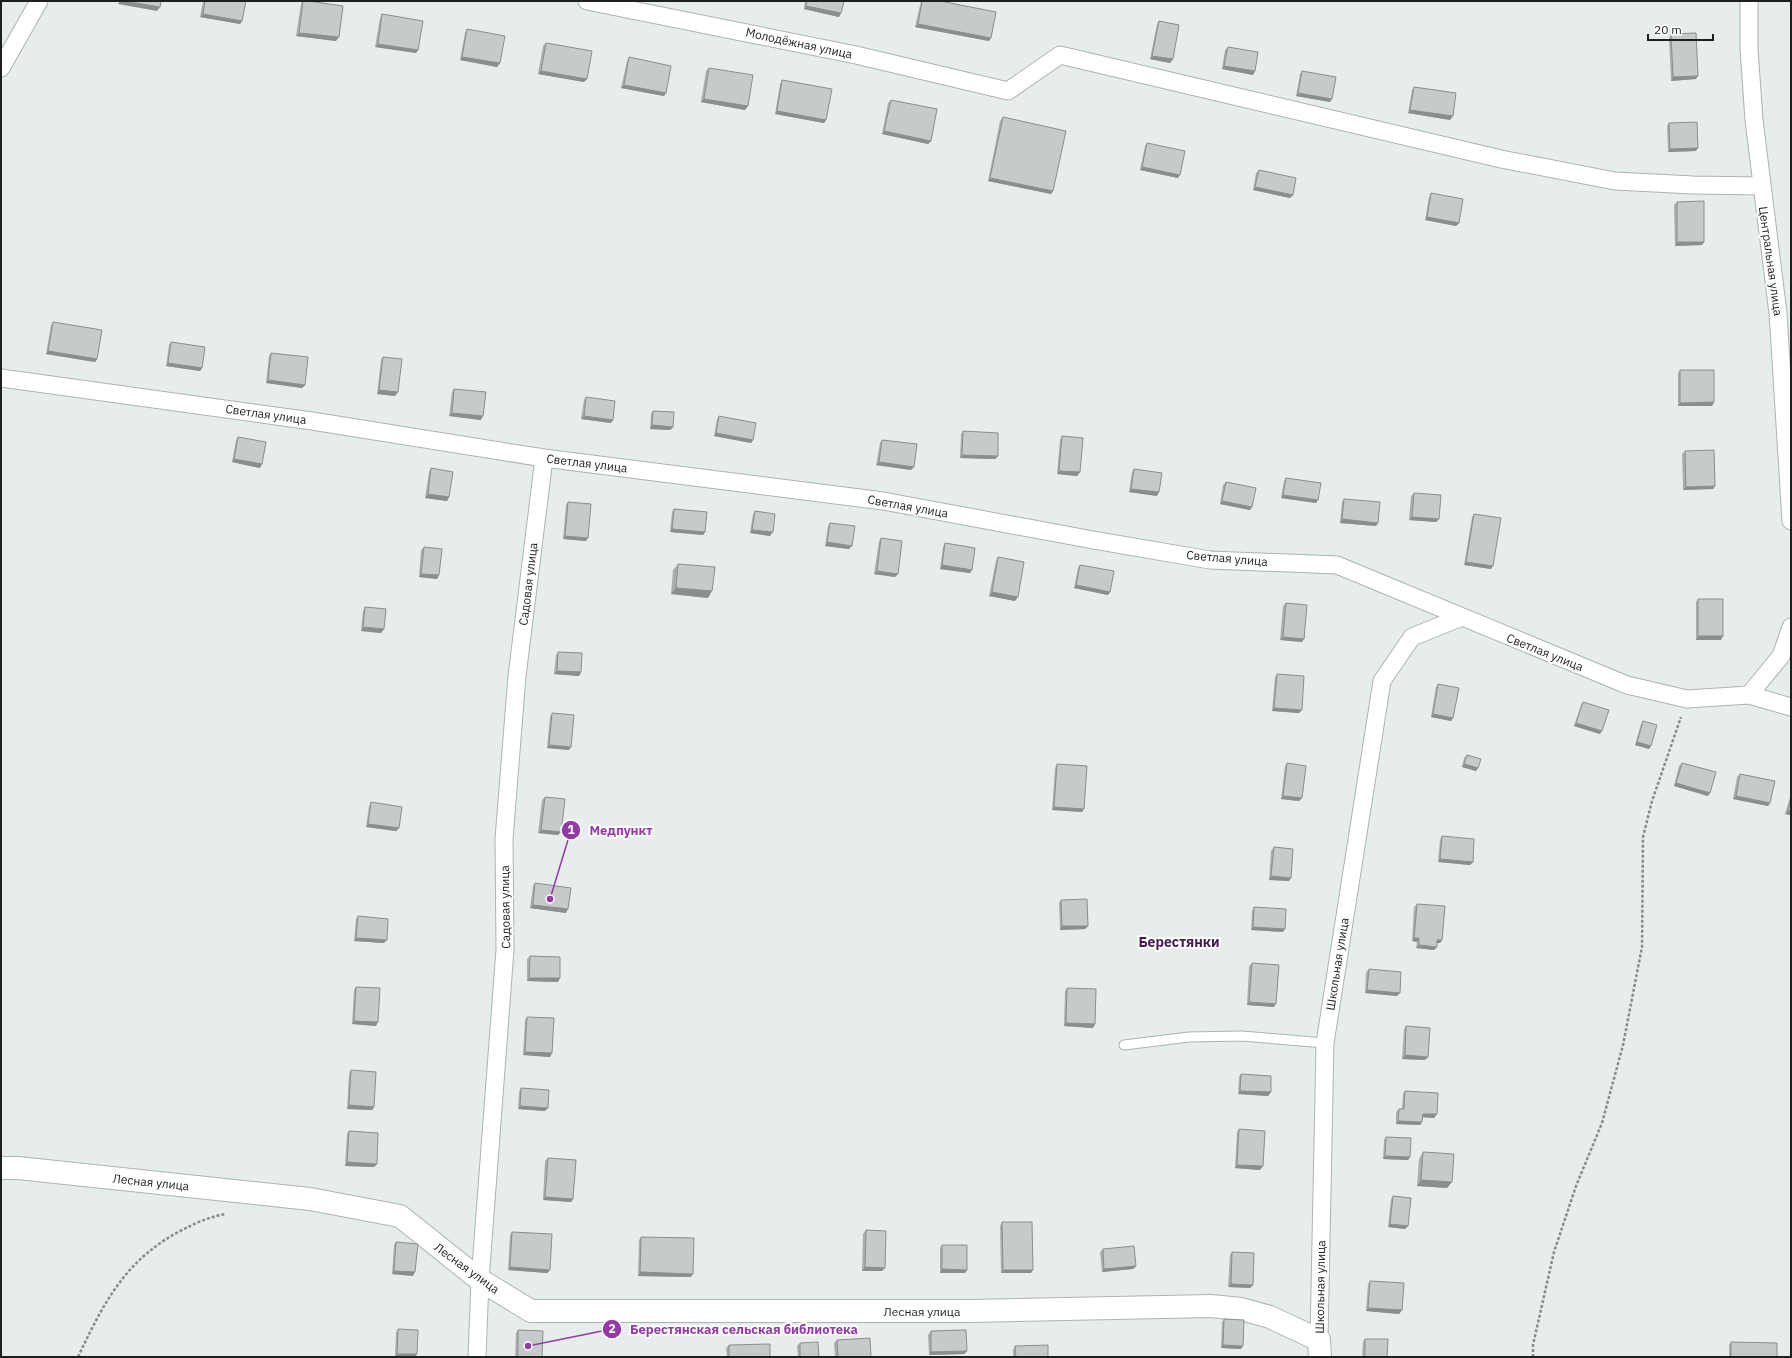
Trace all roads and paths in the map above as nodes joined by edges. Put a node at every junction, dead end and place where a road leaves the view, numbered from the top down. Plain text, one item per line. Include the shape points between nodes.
1 (39, 1) edge
2 (588, 1) edge
3 (1750, 1) edge
4 (1, 68) edge
5 (1761, 186) junction
6 (1, 378) edge
7 (544, 458) junction
8 (1791, 521) edge
9 (1462, 617) junction
10 (1791, 627) edge
11 (1749, 695) junction
12 (1686, 699) junction
13 (1791, 707) edge
14 (1325, 1043) junction
15 (1124, 1045) dead end
16 (1, 1168) edge
17 (233, 1213) dead end
18 (480, 1280) junction
19 (1319, 1348) edge
20 (78, 1357) edge
21 (477, 1357) edge
22 (1533, 1357) edge

1 - 4 street
2 - 5 street, Молодёжная улица via 856,55 1008,91 1060,55 1501,159 1615,181
3 - 5 street, Центральная улица via 1749,50
5 - 8 street, Центральная улица via 1778,313
6 - 7 street, Светлая улица via 312,421
7 - 9 street, Светлая улица via 883,501 1210,560 1337,565
7 - 18 street, Садовая улица via 517,676 504,839 506,950
9 - 12 street, Светлая улица via 1627,685
9 - 14 street, Школьная улица via 1412,637 1382,681
10 - 11 street via 1781,656
11 - 12 street, Светлая улица
11 - 13 street, Светлая улица
12 - 22 path via 1652,800 1644,837 1642,946 1623,1045 1602,1124 1576,1186 1554,1252 1533,1346
14 - 15 lane via 1242,1036 1189,1037
14 - 19 street, Школьная улица
16 - 18 street, Лесная улица via 310,1199 400,1216
17 - 20 path via 218,1215 190,1226 164,1239 143,1255 116,1285
18 - 19 street, Лесная улица via 531,1311 971,1311 1211,1306 1241,1309 1270,1317
18 - 21 street, Садовая улица

